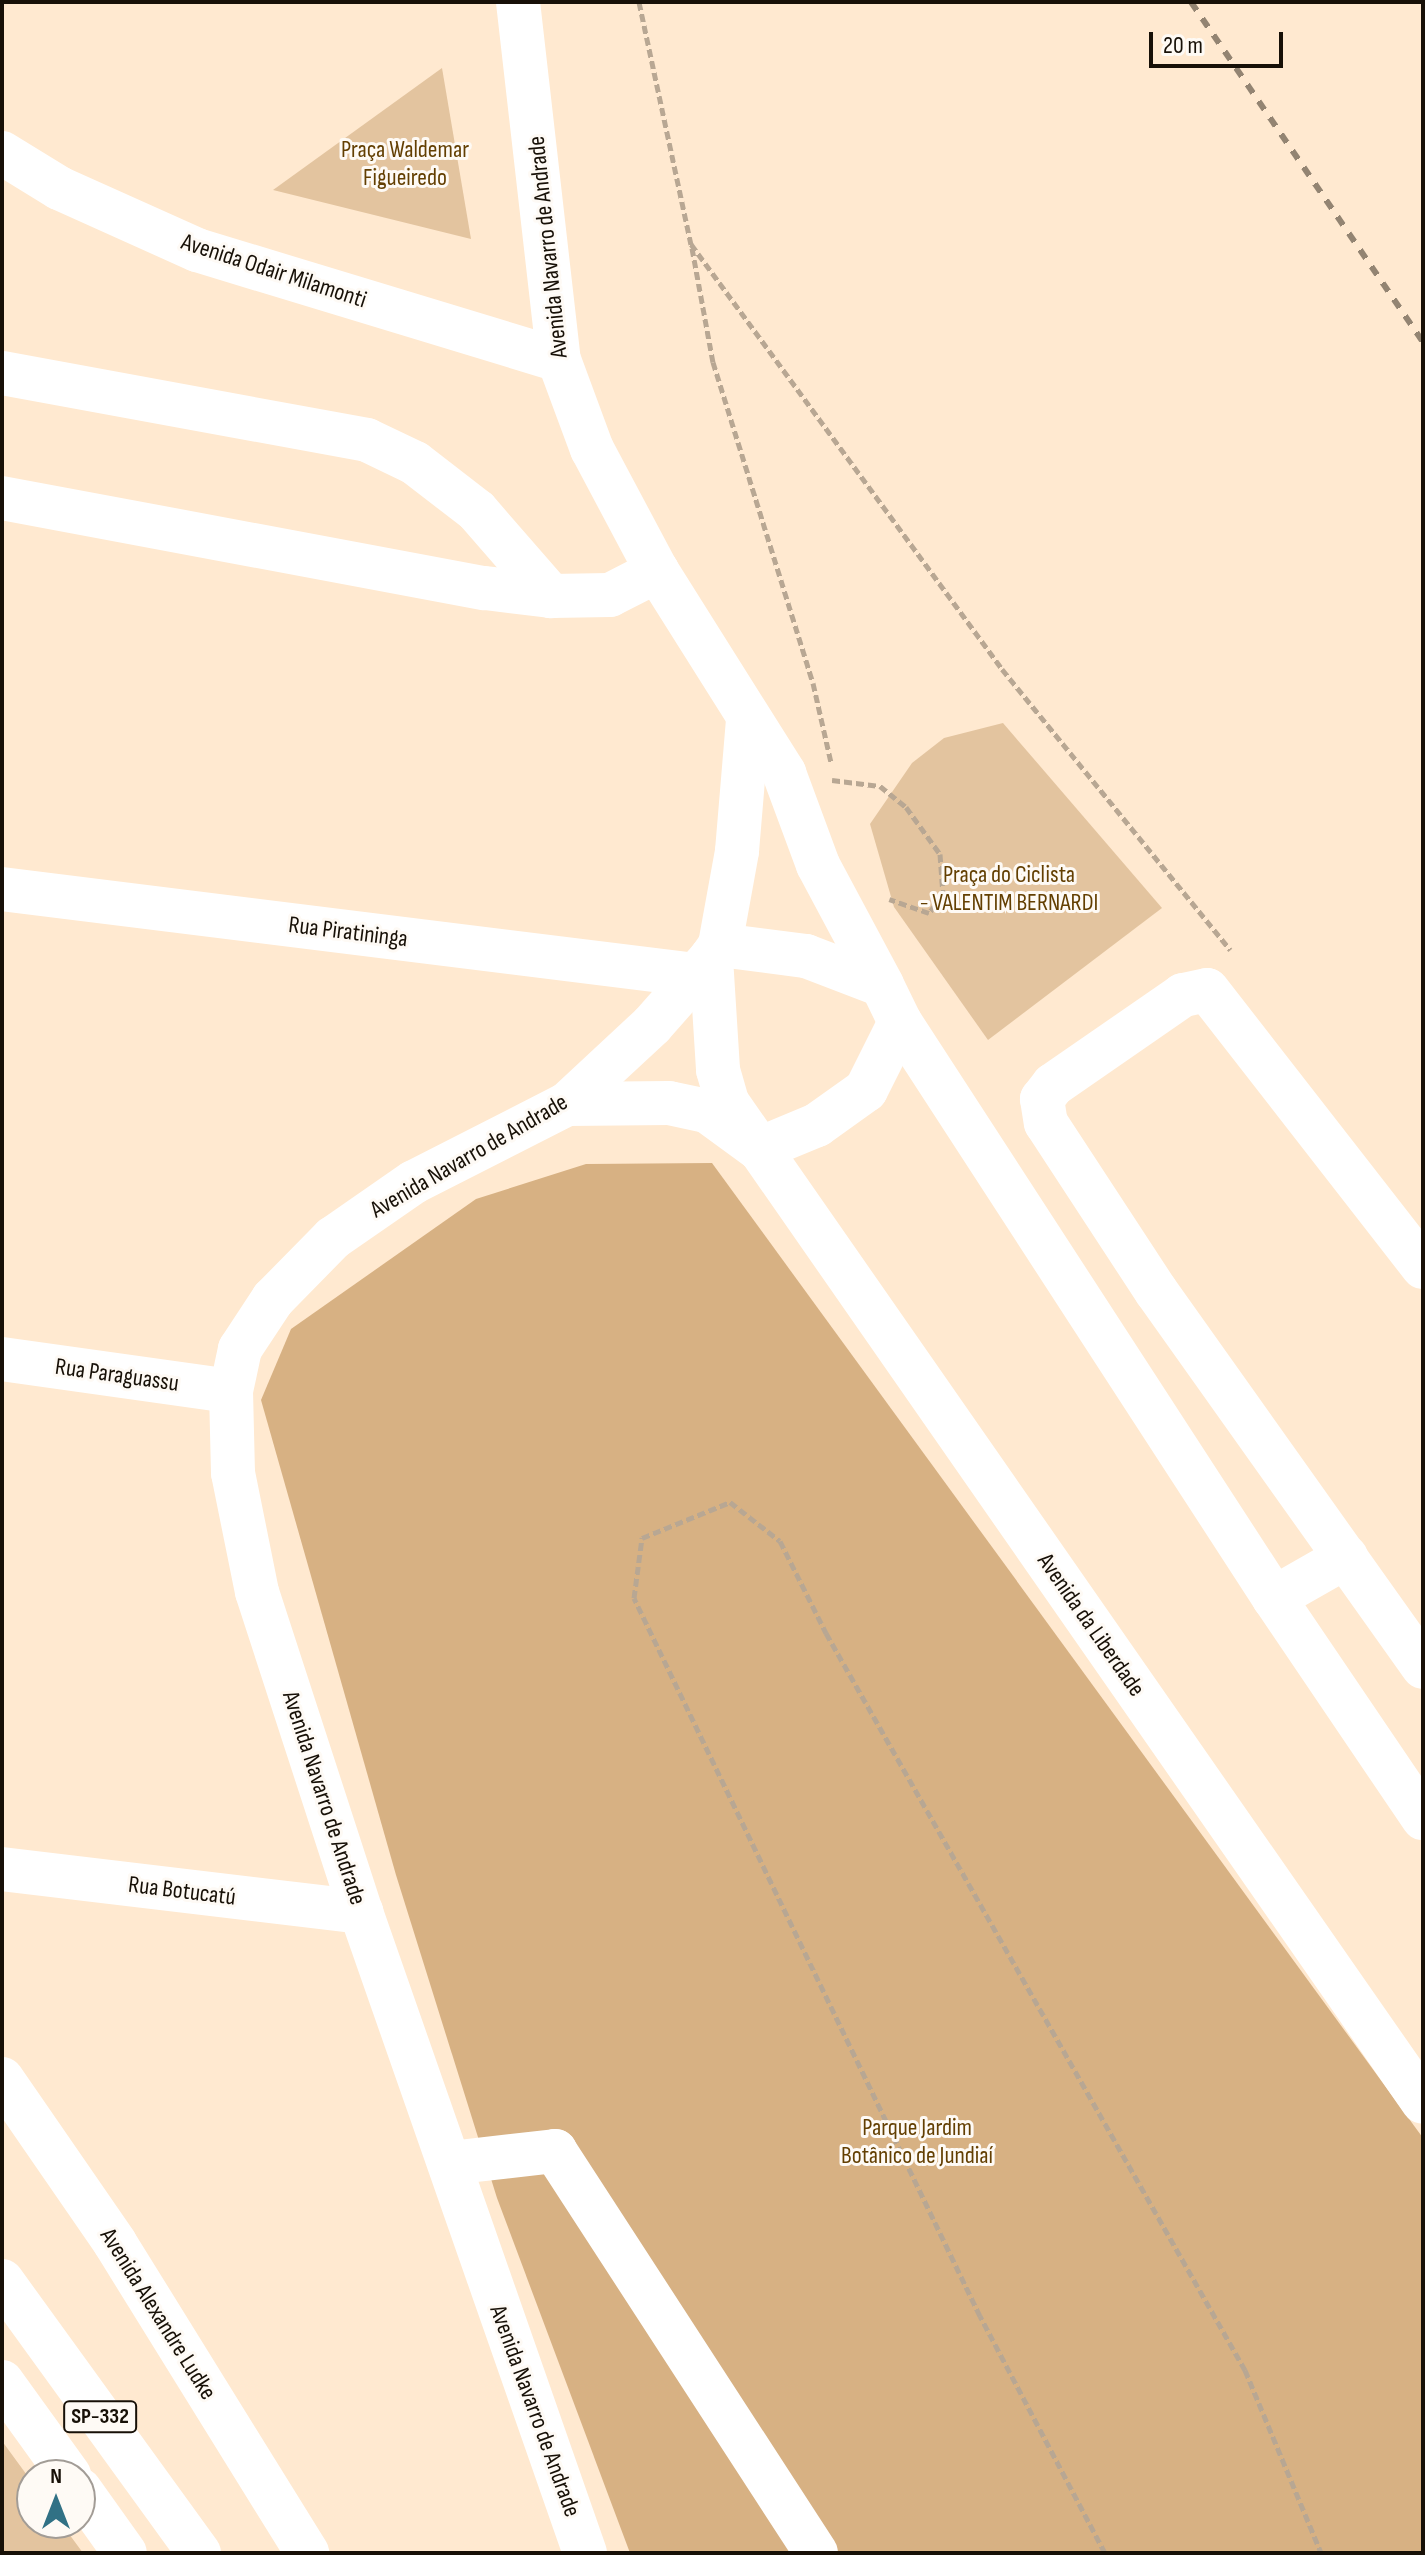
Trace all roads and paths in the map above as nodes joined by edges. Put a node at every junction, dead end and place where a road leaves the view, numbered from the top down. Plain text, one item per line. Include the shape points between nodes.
1 (518, 2) edge
2 (639, 2) edge
3 (2, 153) edge
4 (691, 244) junction
5 (559, 360) junction
6 (2, 373) edge
7 (2, 498) edge
8 (657, 571) junction
9 (551, 596) junction
10 (748, 720) junction
11 (836, 781) junction
12 (835, 796) dead end
13 (2, 889) edge
14 (877, 892) dead end
15 (708, 959) junction
16 (1238, 961) dead end
17 (891, 1003) junction
18 (567, 1104) junction
19 (759, 1149) junction
20 (1423, 1267) edge
21 (2, 1359) edge
22 (231, 1391) junction
23 (1346, 1557) junction
24 (1274, 1598) junction
25 (1423, 1667) edge
26 (1423, 1818) edge
27 (2, 1869) edge
28 (361, 1912) junction
29 (2, 2079) edge
30 (1423, 2102) edge
31 (450, 2163) junction
32 (2, 2281) edge
33 (2, 2382) edge
34 (57, 2459) edge
35 (96, 2512) edge
36 (125, 2553) edge
37 (199, 2553) edge
38 (307, 2553) edge
39 (585, 2553) edge
40 (816, 2553) edge
41 (1105, 2553) edge
42 (1321, 2553) edge

1 - 5 street, Avenida Navarro de Andrade
2 - 4 path
3 - 5 street, Avenida Odair Milamonti via 59,188 197,250
4 - 11 path via 713,362 813,683
4 - 16 path via 1002,669
5 - 8 street, Avenida Navarro de Andrade via 592,449
6 - 9 street via 367,440 415,463 477,511
7 - 9 street
8 - 9 street via 610,595
8 - 10 street, Avenida Navarro de Andrade
10 - 15 street, Avenida Navarro de Andrade via 737,851
10 - 17 street via 784,773 818,865
11 - 12 path
11 - 14 path via 880,786 906,807 940,854 943,895 929,913
13 - 15 street, Rua Piratininga
15 - 17 street, Rua Piratininga via 806,956
15 - 18 street, Avenida Navarro de Andrade via 652,1025
15 - 19 street, Avenida da Liberdade via 718,1070 727,1102
17 - 19 street via 866,1090 817,1125
17 - 24 street
18 - 19 street via 669,1103 707,1111
18 - 22 street, Avenida Navarro de Andrade via 414,1182 333,1238 273,1299 240,1349
19 - 30 street, Avenida da Liberdade
20 - 23 street via 1207,990 1183,995 1053,1085 1042,1099 1046,1123 1091,1192
21 - 22 street, Rua Paraguassu
22 - 28 street, Avenida Navarro de Andrade via 233,1473 257,1592
23 - 24 street
23 - 25 street
24 - 26 street
27 - 28 street, Rua Botucatú
28 - 31 street, Avenida Navarro de Andrade
29 - 38 street, Avenida Alexandre Ludke via 115,2243
31 - 39 street, Avenida Navarro de Andrade
31 - 40 street via 555,2151
32 - 37 street, SP-332
33 - 34 street, SP-332
35 - 36 street
41 - 42 path via 980,2316 634,1598 642,1538 730,1502 780,1541 826,1633 1245,2370

